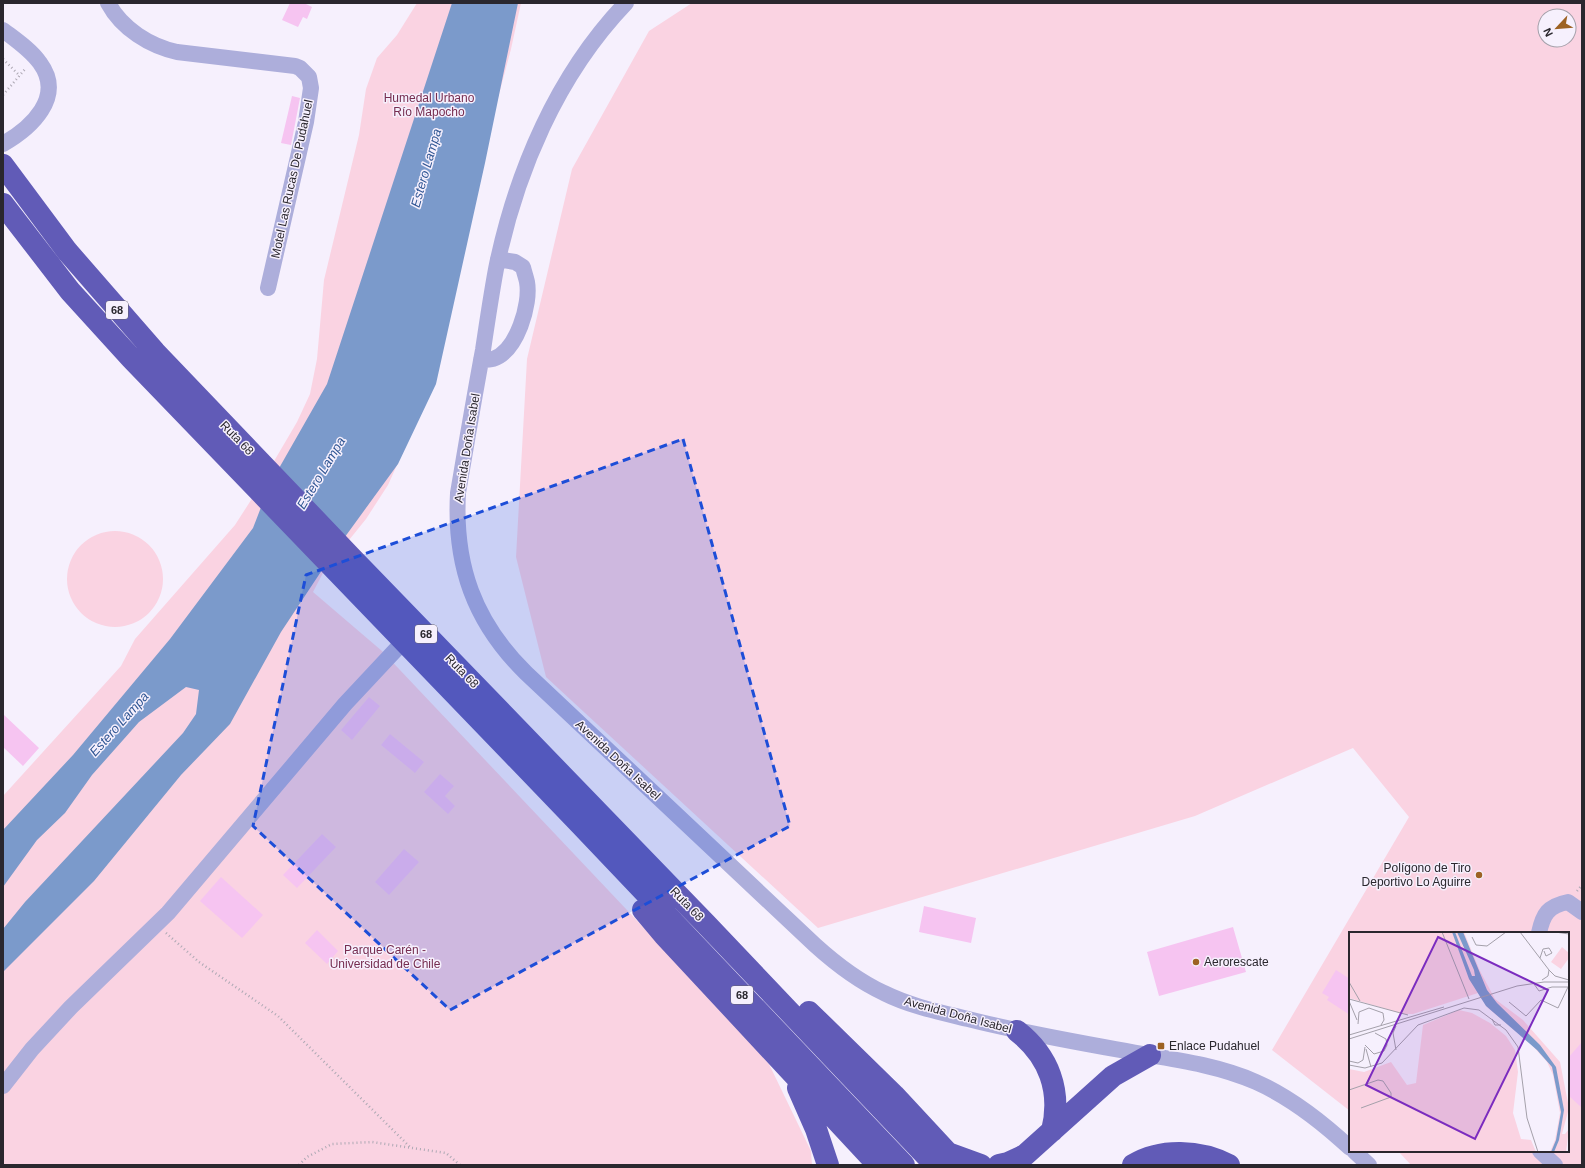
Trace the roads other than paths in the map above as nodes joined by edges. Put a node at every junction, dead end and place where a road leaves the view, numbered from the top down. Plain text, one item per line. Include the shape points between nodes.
1 (108, 3) edge
2 (626, 3) edge
3 (3, 30) edge
4 (3, 144) edge
5 (3, 165) edge
6 (3, 204) edge
7 (498, 259) junction
8 (268, 288) dead end
9 (481, 360) junction
10 (403, 642) junction
11 (581, 825) junction
12 (1582, 912) edge
13 (1539, 932) edge
14 (1017, 1031) junction
15 (1150, 1055) junction
16 (785, 1066) junction
17 (3, 1086) edge
18 (1052, 1131) junction
19 (1349, 1147) edge
20 (1354, 1152) edge
21 (1354, 1152) edge
22 (1541, 1152) edge
23 (947, 1161) edge
24 (828, 1165) edge
25 (878, 1165) edge
26 (904, 1165) edge
27 (981, 1165) edge
28 (999, 1165) edge
29 (1133, 1165) edge
30 (1229, 1165) edge
31 (1361, 1165) edge
32 (1370, 1165) edge
33 (1555, 1165) edge

1 - 8 street, Motel Las Rucas De Pudahuel via 115,14 136,33 159,48 295,66 308,77 311,88 306,122
2 - 7 street, Avenida Doña Isabel via 584,52 555,102 529,161
3 - 4 street via 43,67 48,79 49,93 46,105 25,129
5 - 23 highway, Ruta 68 / 68 via 41,218 96,285 243,445 705,923
6 - 10 highway, Ruta 68 / 68 via 100,325
7 - 9 street, Avenida Doña Isabel
7 - 9 street via 515,262 523,267 527,282 525,311 516,338 508,348 493,359
9 - 14 street, Avenida Doña Isabel via 458,493 458,536 461,557 473,597 481,615 502,647 526,673 815,945 848,972 878,990 922,1008
10 - 11 highway, Ruta 68 / 68
10 - 17 street via 346,704 157,925 71,1007 32,1049
11 - 16 highway via 664,935
11 - 26 highway, Ruta 68 / 68
12 - 13 street via 1568,902 1555,905 1542,919
14 - 15 street, Avenida Doña Isabel
14 - 18 highway via 1035,1047 1048,1067 1056,1105
15 - 18 highway via 1113,1076
15 - 19 street, Avenida Doña Isabel via 1187,1061 1256,1082 1288,1098 1322,1122
16 - 24 highway via 807,1108
16 - 25 highway
18 - 28 highway via 1025,1155
20 - 31 street
21 - 32 street
22 - 33 street
23 - 27 highway
29 - 30 highway via 1158,1155 1183,1153 1210,1157

